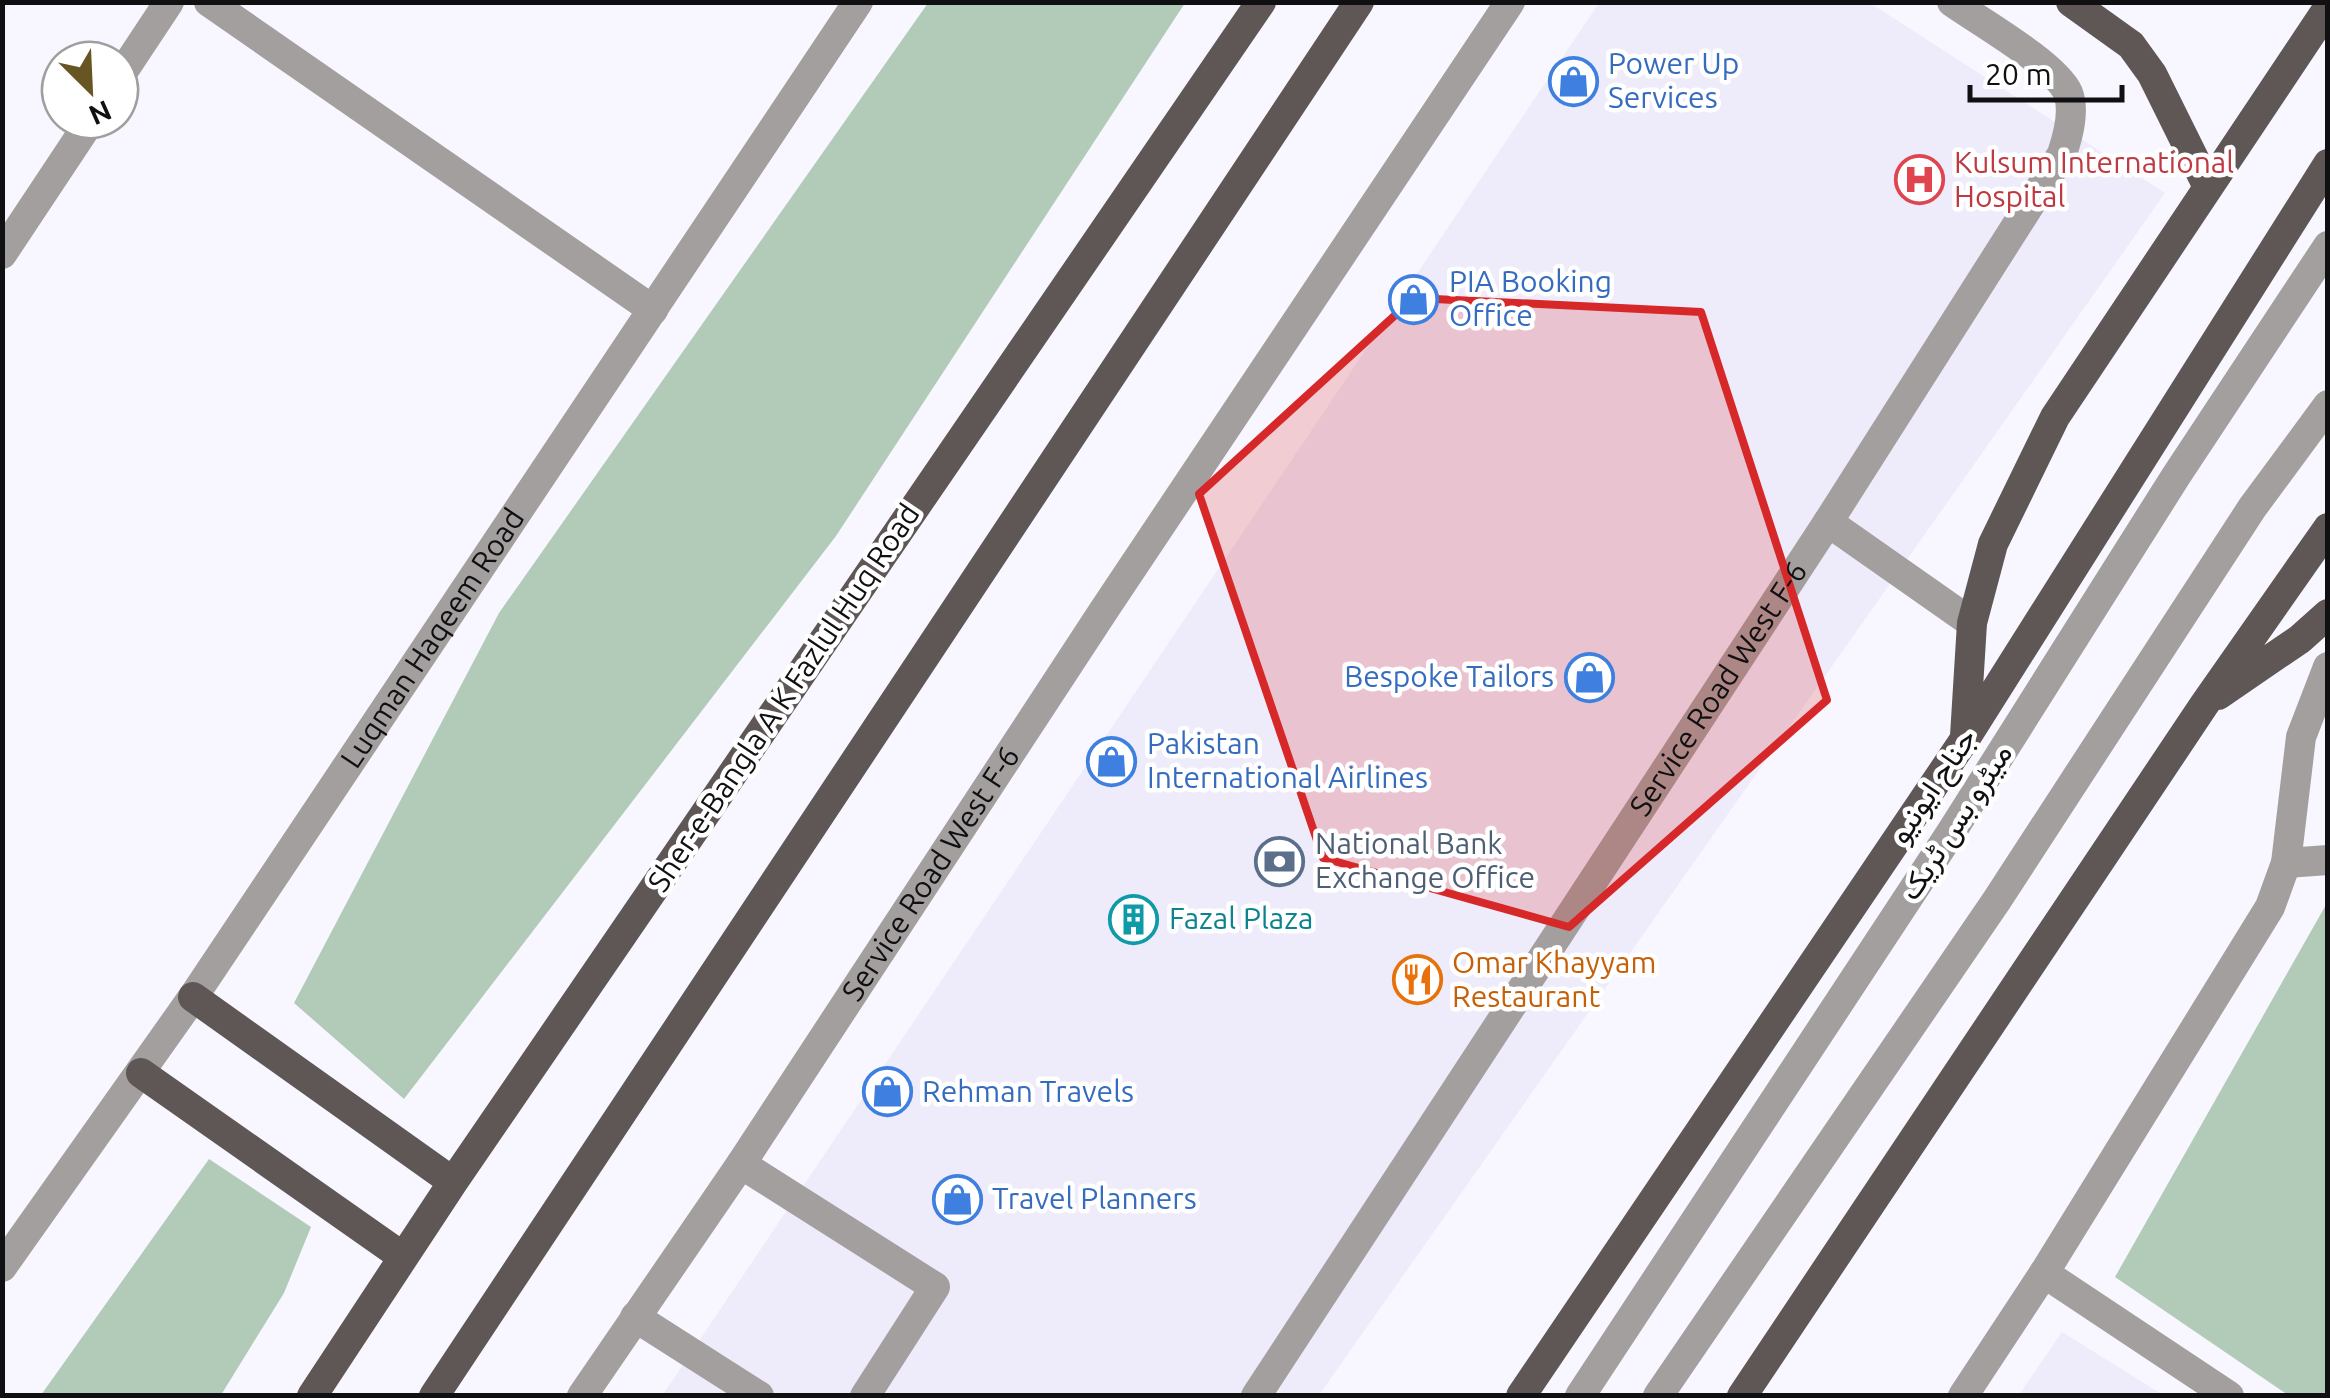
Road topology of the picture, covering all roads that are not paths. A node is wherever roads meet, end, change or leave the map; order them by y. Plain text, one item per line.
1 (169, 2) edge
2 (208, 2) edge
3 (858, 2) edge
4 (1260, 2) edge
5 (1360, 2) edge
6 (1510, 2) edge
7 (1952, 2) edge
8 (2071, 2) edge
9 (2328, 8) edge
10 (140, 46) edge
11 (78, 140) edge
12 (2328, 164) edge
13 (2208, 187) junction
14 (2328, 246) edge
15 (2, 254) edge
16 (652, 310) junction
17 (2328, 405) edge
18 (1828, 522) junction
19 (2328, 528) edge
20 (2328, 614) edge
21 (1972, 623) junction
22 (2328, 667) edge
23 (2204, 705) junction
24 (1965, 739) junction
25 (2328, 860) edge
26 (2286, 863) junction
27 (194, 996) junction
28 (140, 1073) junction
29 (741, 1164) junction
30 (453, 1182) junction
31 (403, 1258) junction
32 (2, 1267) edge
33 (2044, 1273) junction
34 (635, 1318) junction
35 (312, 1396) edge
36 (434, 1396) edge
37 (582, 1396) edge
38 (758, 1396) edge
39 (865, 1396) edge
40 (1256, 1396) edge
41 (1521, 1396) edge
42 (1580, 1396) edge
43 (1658, 1396) edge
44 (1742, 1396) edge
45 (1963, 1396) edge
46 (2229, 1396) edge

1 - 10 street
2 - 16 street
3 - 16 street, Luqman Haqeem Road
4 - 30 main road, Sher-e-Bangla A K Fazlul Huq Road
5 - 36 main road
6 - 29 street, Service Road West F-6
7 - 18 street, Service Road West F-6
8 - 13 main road
9 - 13 main road
11 - 15 street
12 - 24 main road, جناح ایونیو
13 - 21 main road
14 - 42 street, میٹرو بس ٹریک
16 - 27 street, Luqman Haqeem Road
17 - 43 street
18 - 21 street
18 - 40 street, Service Road West F-6
19 - 23 main road
20 - 23 main road
21 - 24 main road
22 - 26 street
23 - 44 main road
24 - 41 main road, جناح ایونیو
25 - 26 street
26 - 33 street
27 - 28 street, Luqman Haqeem Road
27 - 30 main road
28 - 31 main road
28 - 32 street, Luqman Haqeem Road
29 - 34 street, Service Road West F-6
29 - 39 street
30 - 31 main road, Sher-e-Bangla A K Fazlul Huq Road
31 - 35 main road, Sher-e-Bangla A K Fazlul Huq Road
33 - 45 street
33 - 46 street
34 - 37 street, Service Road West F-6
34 - 38 street

